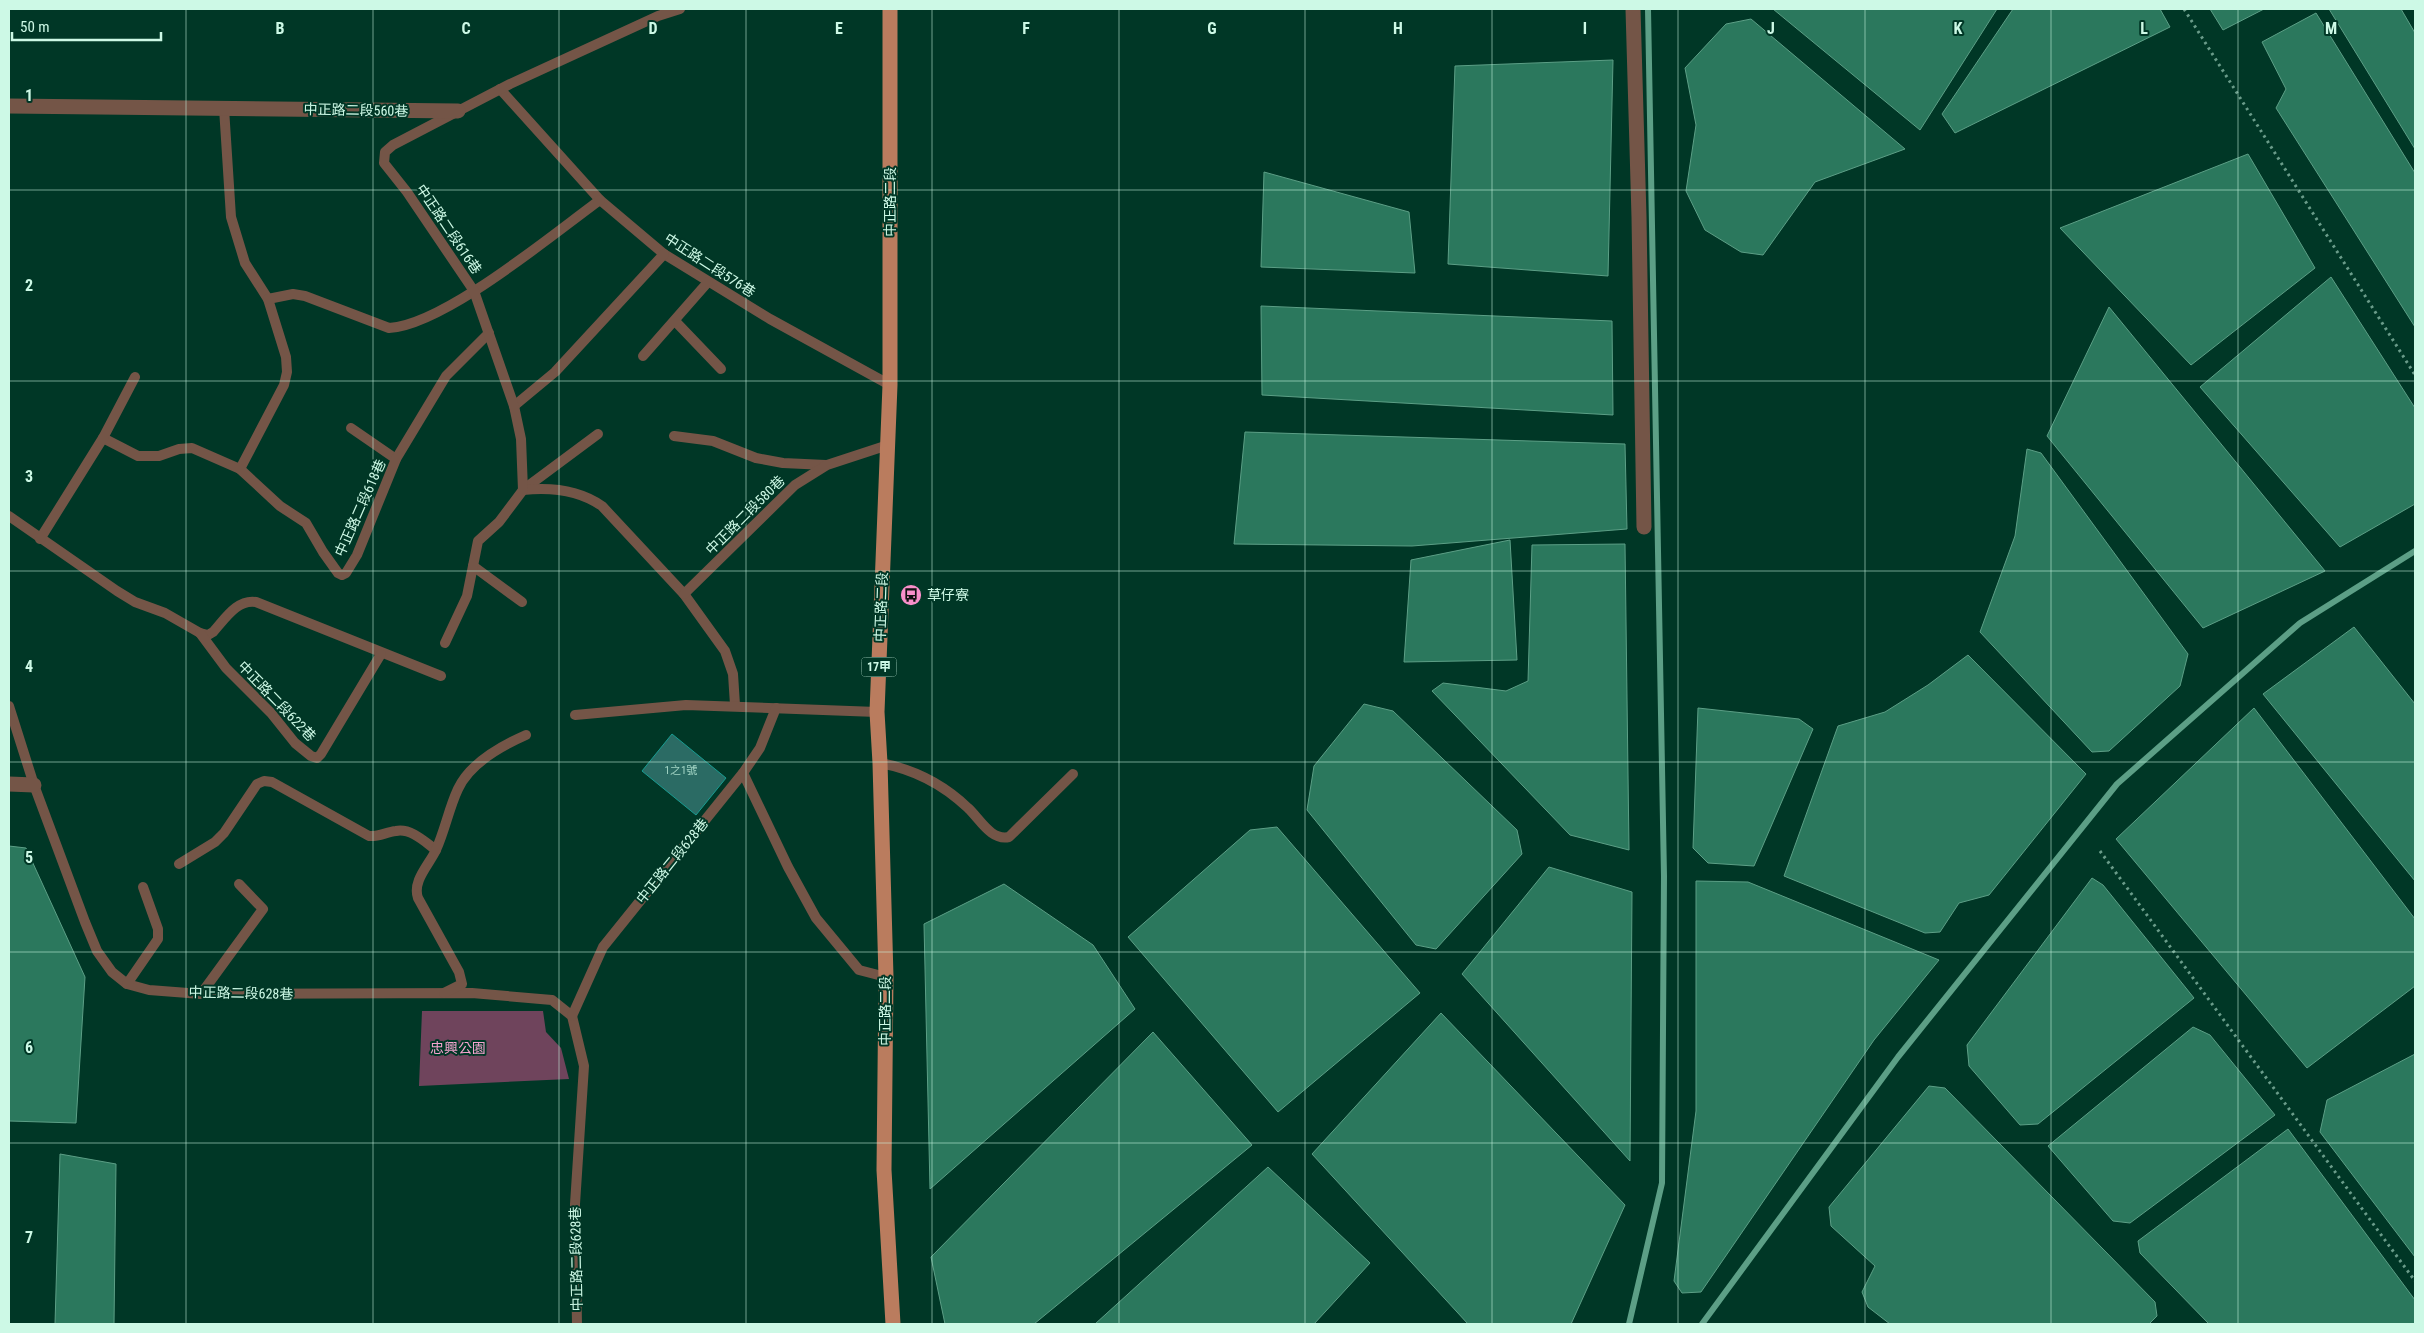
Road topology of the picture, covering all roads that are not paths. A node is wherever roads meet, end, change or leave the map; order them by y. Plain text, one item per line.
1 (680, 9) edge
2 (890, 9) edge
3 (1633, 9) edge
4 (500, 89) junction
5 (9, 106) edge
6 (224, 108) junction
7 (458, 111) junction
8 (600, 200) junction
9 (664, 254) junction
10 (708, 282) junction
11 (474, 291) junction
12 (268, 299) junction
13 (675, 321) junction
14 (489, 333) junction
15 (643, 356) dead end
16 (721, 369) dead end
17 (134, 377) dead end
18 (890, 385) junction
19 (514, 406) junction
20 (351, 428) dead end
21 (598, 434) dead end
22 (674, 436) dead end
23 (103, 438) junction
24 (888, 445) junction
25 (396, 459) junction
26 (827, 465) junction
27 (240, 469) junction
28 (523, 490) junction
29 (9, 516) edge
30 (1644, 527) dead end
31 (40, 540) junction
32 (473, 566) junction
33 (684, 594) junction
34 (522, 602) dead end
35 (200, 633) junction
36 (445, 643) dead end
37 (381, 654) junction
38 (441, 676) dead end
39 (9, 706) edge
40 (735, 706) junction
41 (776, 708) junction
42 (876, 712) junction
43 (575, 715) dead end
44 (526, 735) dead end
45 (880, 763) junction
46 (743, 773) junction
47 (1073, 774) dead end
48 (9, 784) edge
49 (34, 785) junction
50 (436, 850) junction
51 (179, 864) dead end
52 (239, 884) dead end
53 (143, 887) dead end
54 (886, 977) junction
55 (127, 984) junction
56 (201, 994) junction
57 (442, 994) junction
58 (572, 1016) junction
59 (577, 1324) edge
60 (893, 1324) edge

1 - 4 lane, 中正路二段560巷
2 - 18 main road, 中正路二段 / 17甲
3 - 30 street
4 - 7 lane, 中正路二段560巷
4 - 8 lane, 中正路二段576巷
5 - 6 street, 中正路二段560巷
6 - 7 street, 中正路二段560巷
6 - 12 lane
7 - 11 lane, 中正路二段616巷
8 - 9 lane, 中正路二段576巷
8 - 11 lane
9 - 10 lane, 中正路二段576巷
9 - 19 lane
10 - 13 lane
10 - 18 lane, 中正路二段576巷
11 - 12 lane
11 - 14 lane, 中正路二段616巷
12 - 27 lane
13 - 15 lane
13 - 16 lane
14 - 19 lane, 中正路二段616巷
14 - 25 lane, 中正路二段618巷
17 - 23 lane
18 - 24 main road, 中正路二段 / 17甲
19 - 28 lane, 中正路二段616巷
20 - 25 lane
21 - 28 lane
22 - 26 lane
23 - 27 lane, 中正路二段618巷
23 - 31 lane
24 - 26 lane, 中正路二段580巷
24 - 42 main road, 中正路二段 / 17甲
25 - 27 lane, 中正路二段618巷
26 - 33 lane, 中正路二段580巷
28 - 32 lane
28 - 33 lane
29 - 31 lane, 中正路二段622巷
31 - 35 lane, 中正路二段622巷
32 - 34 lane
32 - 36 lane
33 - 40 lane
35 - 37 lane
35 - 37 lane, 中正路二段622巷
37 - 38 lane
39 - 49 lane, 中正路二段628巷
40 - 41 lane
40 - 43 lane
41 - 42 lane
41 - 46 lane, 中正路二段628巷
42 - 45 main road, 中正路二段 / 17甲
44 - 50 lane
45 - 47 lane
45 - 54 main road, 中正路二段 / 17甲
46 - 54 lane
46 - 58 lane, 中正路二段628巷
48 - 49 street
49 - 55 lane, 中正路二段628巷
50 - 51 lane
50 - 57 lane
52 - 56 lane
53 - 55 lane
54 - 60 main road, 中正路二段 / 17甲
55 - 56 lane, 中正路二段628巷
56 - 57 lane, 中正路二段628巷
57 - 58 lane, 中正路二段628巷
58 - 59 lane, 中正路二段628巷

